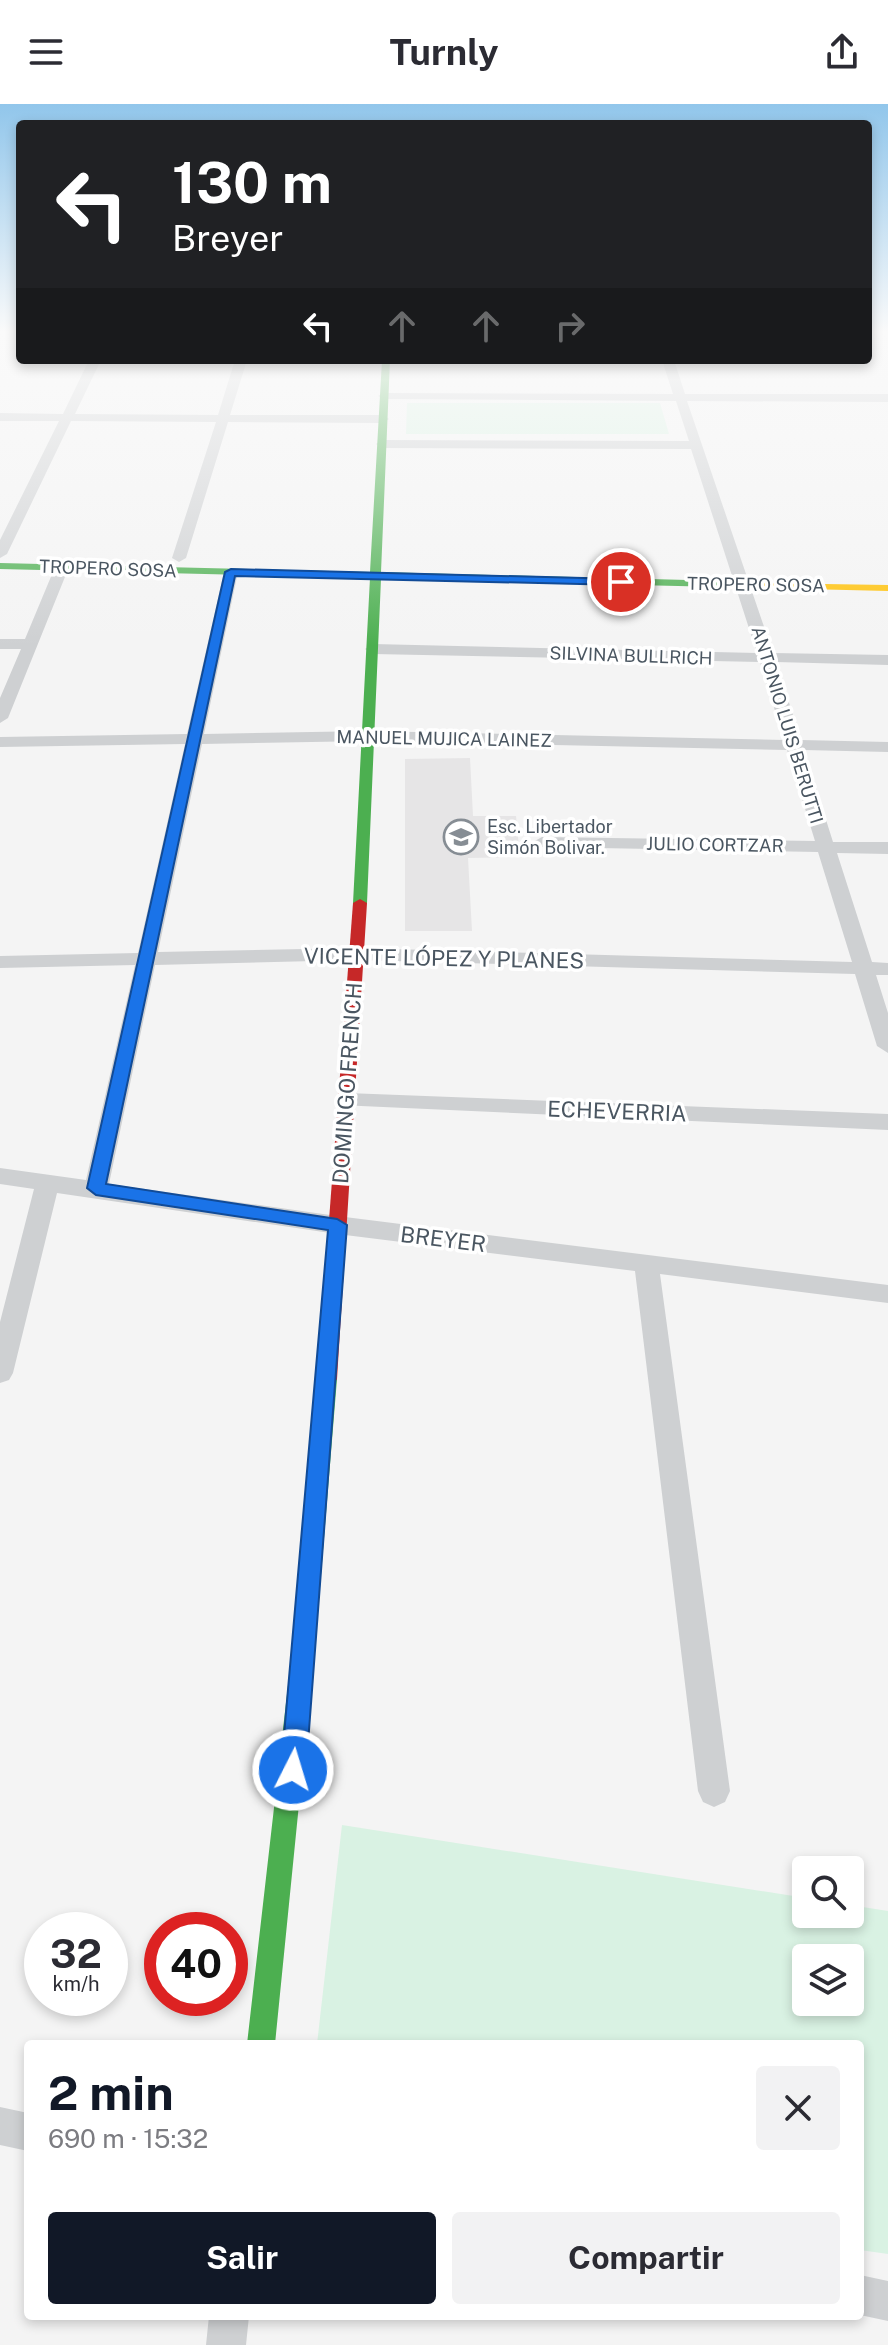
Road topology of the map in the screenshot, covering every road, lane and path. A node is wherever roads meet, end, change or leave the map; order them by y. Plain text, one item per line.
1 (58, 438) edge
2 (218, 438) edge
3 (382, 438) edge
4 (694, 438) edge
5 (382, 444) junction
6 (696, 445) junction
7 (0, 554) edge
8 (179, 558) junction
9 (0, 566) edge
10 (62, 567) junction
11 (377, 570) junction
12 (231, 572) junction
13 (888, 576) edge
14 (740, 578) junction
15 (888, 588) edge
16 (0, 644) edge
17 (29, 644) junction
18 (373, 649) junction
19 (767, 659) junction
20 (888, 660) edge
21 (0, 718) edge
22 (369, 736) junction
23 (193, 739) junction
24 (0, 742) edge
25 (794, 746) junction
26 (888, 747) edge
27 (542, 842) dead end
28 (825, 847) junction
29 (888, 848) edge
30 (356, 954) junction
31 (146, 957) junction
32 (0, 962) edge
33 (863, 969) junction
34 (888, 969) edge
35 (888, 1046) edge
36 (347, 1100) junction
37 (888, 1122) edge
38 (0, 1176) edge
39 (48, 1182) junction
40 (96, 1188) junction
41 (337, 1225) junction
42 (646, 1264) junction
43 (888, 1294) edge
44 (0, 1373) edge
45 (714, 1791) dead end
46 (261, 2040) edge
47 (0, 2126) edge
48 (24, 2131) edge
49 (864, 2296) edge
50 (888, 2301) edge
51 (229, 2320) edge
52 (226, 2345) edge

1 - 7 street
2 - 8 street
3 - 5 street, DOMINGO FRENCH
4 - 6 street, ANTONIO LUIS BERUTTI
5 - 6 street
5 - 11 street, DOMINGO FRENCH
6 - 14 street, ANTONIO LUIS BERUTTI
7 - 8 street, TROPERO SOSA
8 - 11 street, TROPERO SOSA
9 - 10 street, TROPERO SOSA
10 - 12 street, TROPERO SOSA
10 - 17 street
11 - 12 street, TROPERO SOSA
11 - 14 street, TROPERO SOSA
11 - 18 street, DOMINGO FRENCH
12 - 23 street
13 - 14 street, TROPERO SOSA
14 - 15 street, TROPERO SOSA
14 - 19 street, ANTONIO LUIS BERUTTI
16 - 17 street
17 - 21 street
18 - 19 street, SILVINA BULLRICH
18 - 22 street, DOMINGO FRENCH
19 - 20 street, SILVINA BULLRICH
19 - 25 street, ANTONIO LUIS BERUTTI
22 - 23 street, MANUEL MUJICA LAINEZ
22 - 25 street, MANUEL MUJICA LAINEZ
22 - 30 street, DOMINGO FRENCH
23 - 24 street, MANUEL MUJICA LAINEZ
23 - 31 street
25 - 26 street, MANUEL MUJICA LAINEZ
25 - 28 street, ANTONIO LUIS BERUTTI
27 - 28 street, JULIO CORTZAR
28 - 29 street, JULIO CORTZAR
28 - 33 street, ANTONIO LUIS BERUTTI
30 - 31 street, VICENTE LÓPEZ Y PLANES
30 - 33 street, VICENTE LÓPEZ Y PLANES
30 - 36 street, DOMINGO FRENCH
31 - 32 street, VICENTE LÓPEZ Y PLANES
31 - 40 street
33 - 34 street, VICENTE LÓPEZ Y PLANES
33 - 35 street, ANTONIO LUIS BERUTTI
36 - 37 street, ECHEVERRIA
36 - 41 street, DOMINGO FRENCH
38 - 39 street, BREYER
39 - 40 street, BREYER
39 - 44 street
40 - 41 street, BREYER
41 - 42 street, BREYER
41 - 46 street, DOMINGO FRENCH
42 - 43 street, BREYER
42 - 45 street
47 - 48 street
49 - 50 street
51 - 52 street

